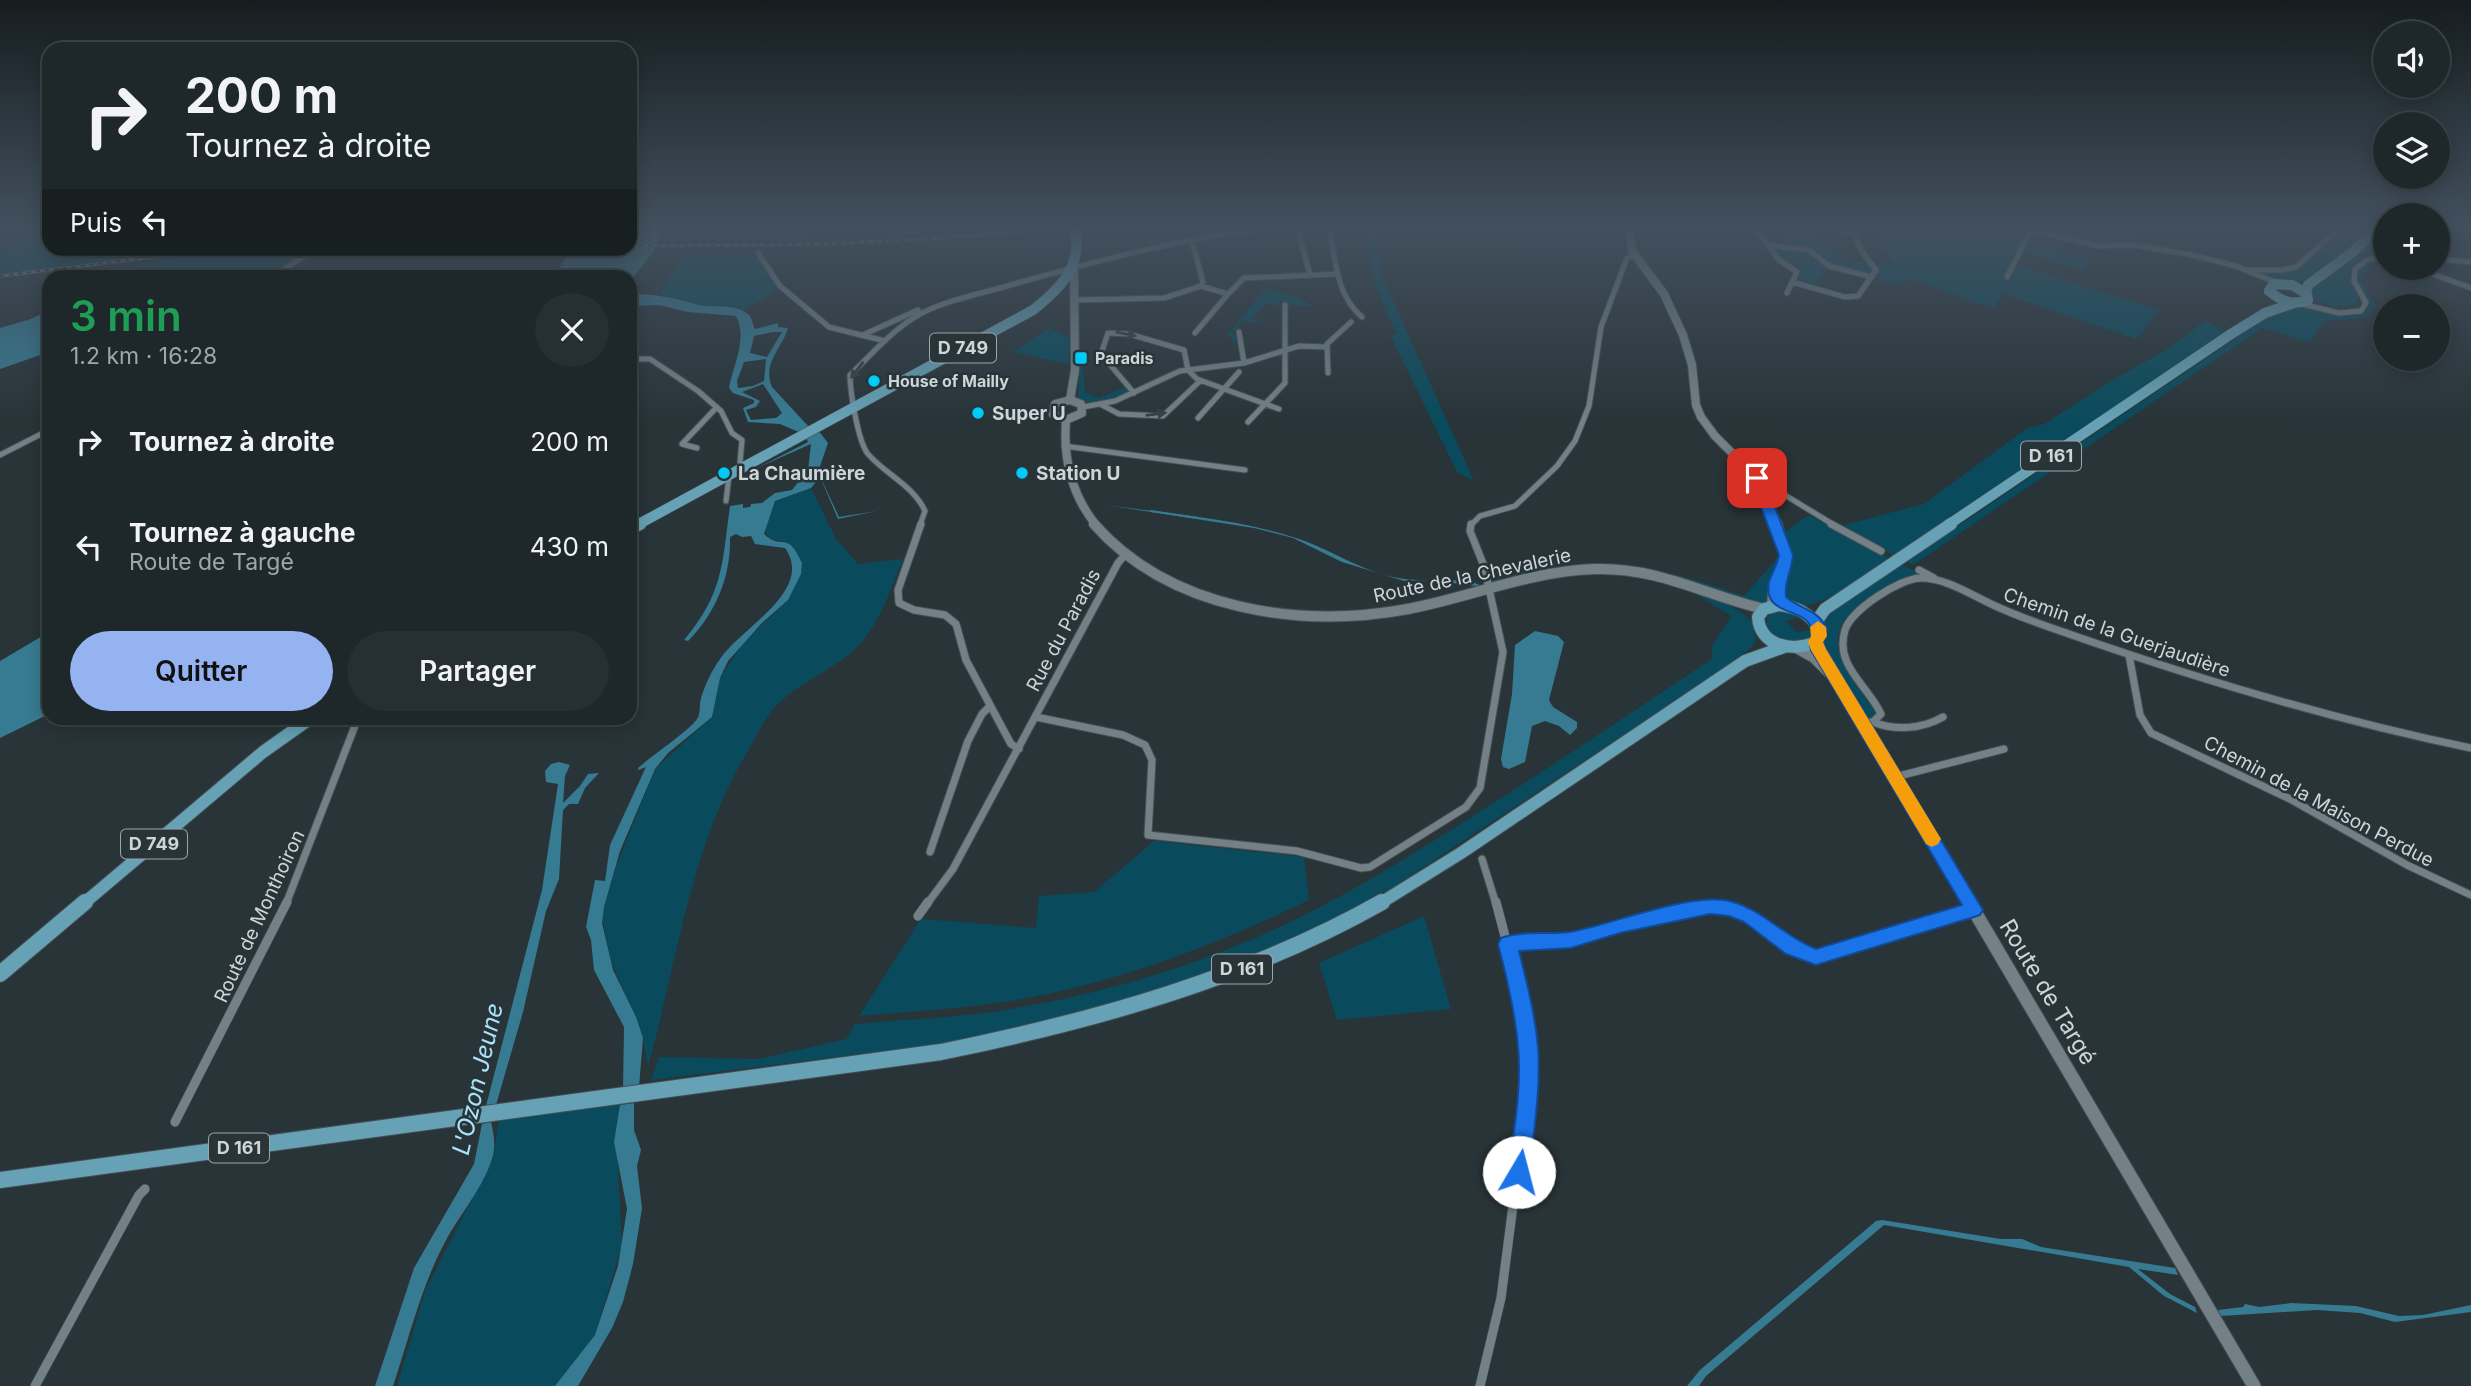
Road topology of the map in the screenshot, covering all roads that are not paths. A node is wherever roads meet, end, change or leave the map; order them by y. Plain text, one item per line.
1 (787, 292) edge
2 (989, 292) edge
3 (1075, 292) edge
4 (1181, 292) edge
5 (1220, 292) edge
6 (1230, 292) edge
7 (1345, 292) edge
8 (1614, 292) edge
9 (1662, 292) edge
10 (1829, 292) edge
11 (1861, 292) edge
12 (2270, 292) joint
13 (2300, 292) edge
14 (2307, 292) edge
15 (2360, 292) edge
16 (1053, 294) joint
17 (1228, 294) junction
18 (2307, 295) junction
19 (2363, 298) junction
20 (1075, 299) junction
21 (2296, 303) junction
22 (1285, 305) dead end
23 (939, 306) junction
24 (1362, 317) dead end
25 (2258, 318) junction
26 (1352, 322) dead end
27 (1195, 332) dead end
28 (1239, 332) dead end
29 (865, 334) junction
30 (885, 341) junction
31 (1327, 346) junction
32 (1285, 349) junction
33 (637, 359) edge
34 (1244, 363) junction
35 (1188, 370) junction
36 (1239, 372) dead end
37 (1328, 373) dead end
38 (1200, 381) junction
39 (1223, 389) junction
40 (1134, 393) junction
41 (1070, 400) junction
42 (1266, 404) junction
43 (1102, 405) junction
44 (717, 407) junction
45 (1083, 407) junction
46 (853, 408) junction
47 (1279, 409) dead end
48 (1198, 418) dead end
49 (1066, 420) junction
50 (1248, 422) dead end
51 (42, 434) edge
52 (1064, 446) junction
53 (697, 448) dead end
54 (0, 455) edge
55 (745, 467) junction
56 (1245, 470) dead end
57 (729, 476) junction
58 (1757, 478) junction
59 (726, 501) dead end
60 (637, 525) edge
61 (1881, 551) dead end
62 (1126, 554) junction
63 (1919, 570) dead end
64 (1940, 581) junction
65 (1777, 582) junction
66 (1490, 589) junction
67 (1709, 591) junction
68 (1844, 596) junction
69 (1768, 607) junction
70 (1792, 607) junction
71 (1757, 621) junction
72 (1816, 622) junction
73 (1763, 635) junction
74 (1816, 642) junction
75 (1784, 647) junction
76 (1798, 649) junction
77 (2129, 655) junction
78 (1745, 661) junction
79 (1841, 685) junction
80 (990, 706) junction
81 (1036, 717) junction
82 (1943, 718) dead end
83 (1868, 722) junction
84 (302, 725) edge
85 (355, 725) edge
86 (2468, 747) edge
87 (1019, 749) junction
88 (2004, 750) dead end
89 (1895, 777) junction
90 (930, 852) dead end
91 (1482, 859) dead end
92 (2471, 895) edge
93 (1974, 910) junction
94 (918, 916) dead end
95 (1508, 944) junction
96 (0, 974) edge
97 (499, 1112) joint
98 (478, 1115) joint
99 (175, 1122) dead end
100 (0, 1180) edge
101 (145, 1189) dead end
102 (35, 1386) edge
103 (1480, 1386) edge
104 (2254, 1386) edge

1 - 29 street
2 - 23 street
3 - 20 street
4 - 20 street
5 - 17 street
6 - 17 street
7 - 24 street
8 - 66 street
9 - 58 street
10 - 11 street
12 - 21 main road
12 - 25 main road, D 161
13 - 18 main road
14 - 18 main road
15 - 19 street
16 - 20 street
16 - 46 main road, D 749
17 - 27 street
18 - 19 street
18 - 21 main road
19 - 21 street
20 - 41 street
21 - 25 main road, D 161
22 - 32 street
23 - 29 street
23 - 30 street
25 - 68 main road, D 161
26 - 31 street
28 - 34 street
29 - 30 street
30 -> 46 street
31 - 32 street
31 - 37 street
32 - 34 street
32 - 42 street
33 - 44 street
34 - 35 street
35 - 38 street
35 - 40 street
40 -> 35 street
36 - 39 street
38 - 39 street
43 -> 38 street
39 - 42 street
39 - 48 street
40 - 43 street
41 - 45 street
41 - 49 street
42 - 47 street
42 - 50 street
43 - 45 street
44 - 53 street
44 - 55 street
45 - 49 street
46 - 55 main road, D 749
46 - 80 street
49 - 52 street
51 - 54 street
52 - 56 street
52 - 62 street
55 - 57 main road, D 749
57 - 59 street
57 - 60 main road, D 749
58 - 61 street
58 - 65 street
62 - 66 street, Route de la Chevalerie
62 - 81 street, Rue du Paradis
63 - 64 street
64 - 77 street, Chemin de la Guerjaudière
64 - 83 street, Chemin de la Guerjaudière
65 - 69 street
65 - 70 street
66 - 67 street, Route de la Chevalerie
66 - 81 street, Rue du Paradis
67 - 69 street, Route de la Chevalerie
67 - 71 street, Route de la Chevalerie
68 - 70 main road, D 161
68 - 72 main road, D 161
69 - 70 main road
69 - 71 main road
70 - 72 main road
71 - 73 main road
72 - 74 main road
73 - 75 main road
73 - 78 main road, D 161
74 - 76 main road
74 - 79 street, Route de Targé
75 - 76 main road
75 - 78 main road, D 161
76 - 79 street, Route de Targé
77 - 86 street, Chemin de la Guerjaudière
77 - 92 street, Chemin de la Maison Perdue
78 - 97 main road, D 161
79 - 83 street, Route de Targé
80 - 87 street
80 - 90 street
81 - 87 street
82 - 83 street
83 - 89 street, Route de Targé
84 - 96 main road, D 749
85 - 99 street, Route de Monthoiron
87 - 94 street
88 - 89 street
89 - 93 street, Route de Targé
91 - 95 street
93 - 95 street
93 - 104 street, Route de Targé
95 - 103 street
97 - 98 main road, D 161
98 - 100 main road, D 161
101 - 102 street

